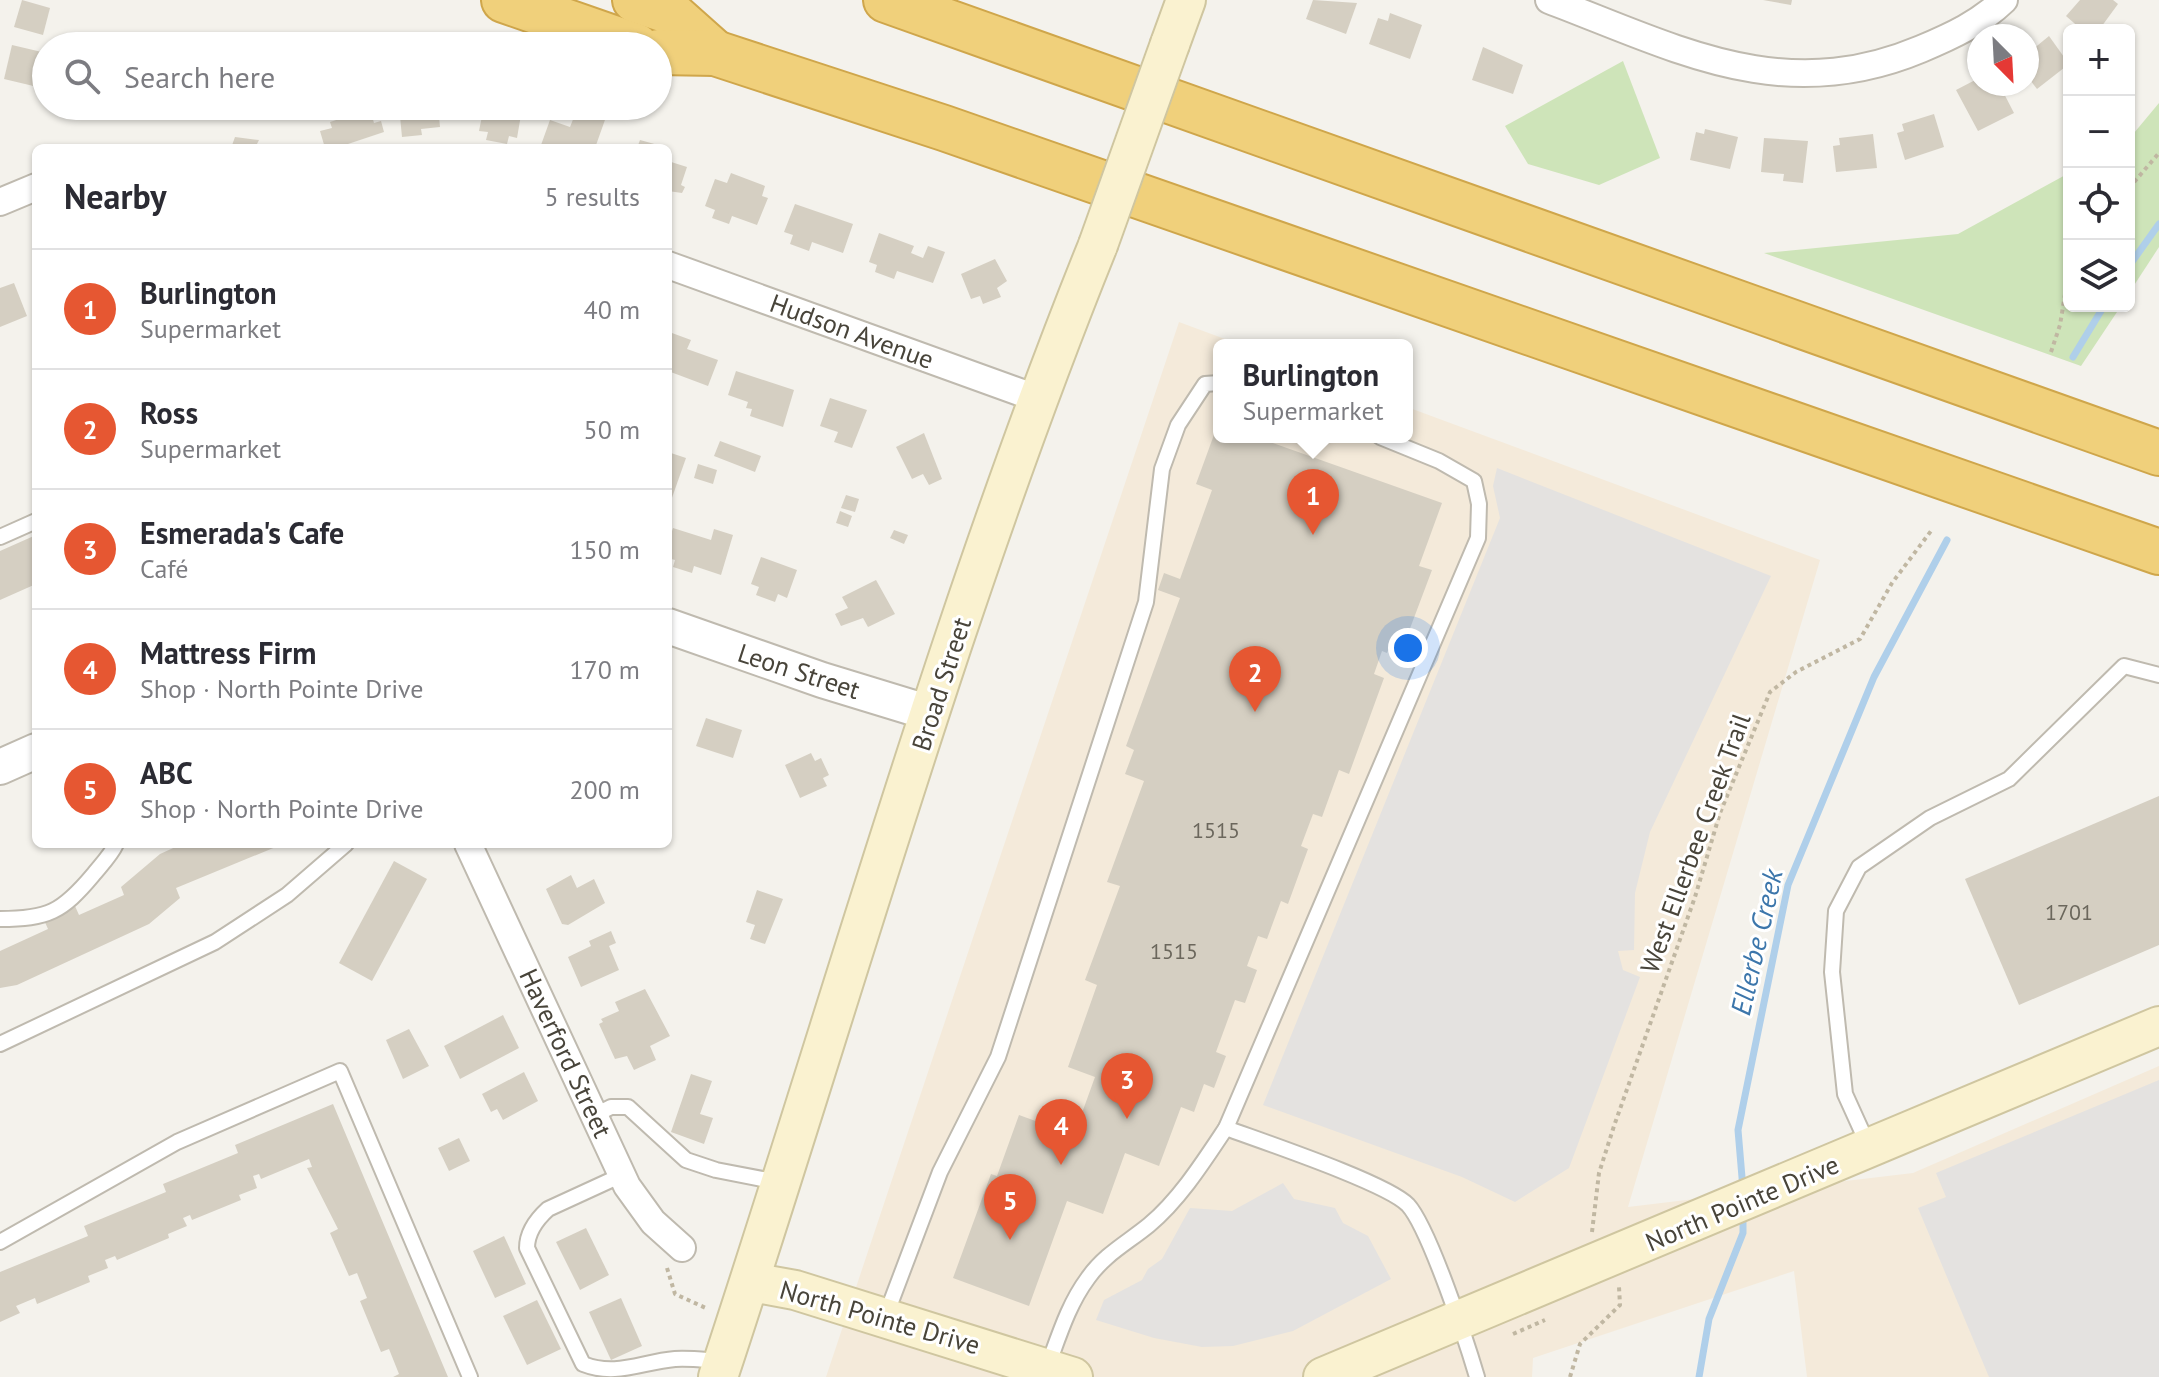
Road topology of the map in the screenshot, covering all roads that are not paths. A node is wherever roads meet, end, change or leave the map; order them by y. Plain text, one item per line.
1 (504, 0) edge
2 (635, 0) edge
3 (886, 0) edge
4 (1186, 0) edge
5 (1549, 0) edge
6 (2004, 0) edge
7 (596, 32) edge
8 (672, 52) edge
9 (715, 53) junction
10 (32, 189) edge
11 (0, 202) edge
12 (672, 266) edge
13 (1213, 383) edge
14 (1036, 398) junction
15 (1395, 443) edge
16 (2159, 453) edge
17 (32, 523) edge
18 (0, 537) edge
19 (2159, 552) edge
20 (672, 627) edge
21 (2159, 675) edge
22 (930, 713) junction
23 (32, 753) edge
24 (0, 767) edge
25 (113, 848) edge
26 (341, 848) edge
27 (470, 848) edge
28 (0, 919) edge
29 (2159, 1026) edge
30 (0, 1044) edge
31 (595, 1115) junction
32 (1226, 1128) junction
33 (1869, 1149) junction
34 (622, 1175) junction
35 (782, 1182) junction
36 (0, 1242) edge
37 (677, 1244) road end
38 (751, 1282) junction
39 (885, 1319) junction
40 (1458, 1323) junction
41 (721, 1369) edge
42 (1060, 1373) edge
43 (470, 1377) edge
44 (990, 1377) edge
45 (1323, 1377) edge
46 (1477, 1377) edge

1 - 7 highway
2 - 9 highway
3 - 16 highway
4 - 14 main road, Broad Street, bridge
5 - 6 street
8 - 9 highway
9 - 19 highway
10 - 11 street
12 - 14 street, Hudson Avenue
13 - 39 lane
14 - 22 main road, Broad Street
15 - 32 lane
17 - 18 lane
20 - 22 street, Leon Street
21 - 33 lane
22 - 35 main road, Broad Street
23 - 24 street
25 - 28 lane
26 - 30 lane
27 - 31 street, Haverford Street
29 - 33 main road, North Pointe Drive
31 - 34 street, Haverford Street
31 - 35 lane
32 - 40 lane
32 - 42 lane
33 - 40 main road, North Pointe Drive
34 - 37 street, Haverford Street
34 - 41 lane
35 - 38 main road, Broad Street
36 - 43 lane
38 - 39 main road, North Pointe Drive
38 - 41 main road, Broad Street
38 - 44 main road, North Pointe Drive
39 - 42 main road, North Pointe Drive
40 - 45 main road, North Pointe Drive
40 - 46 lane

